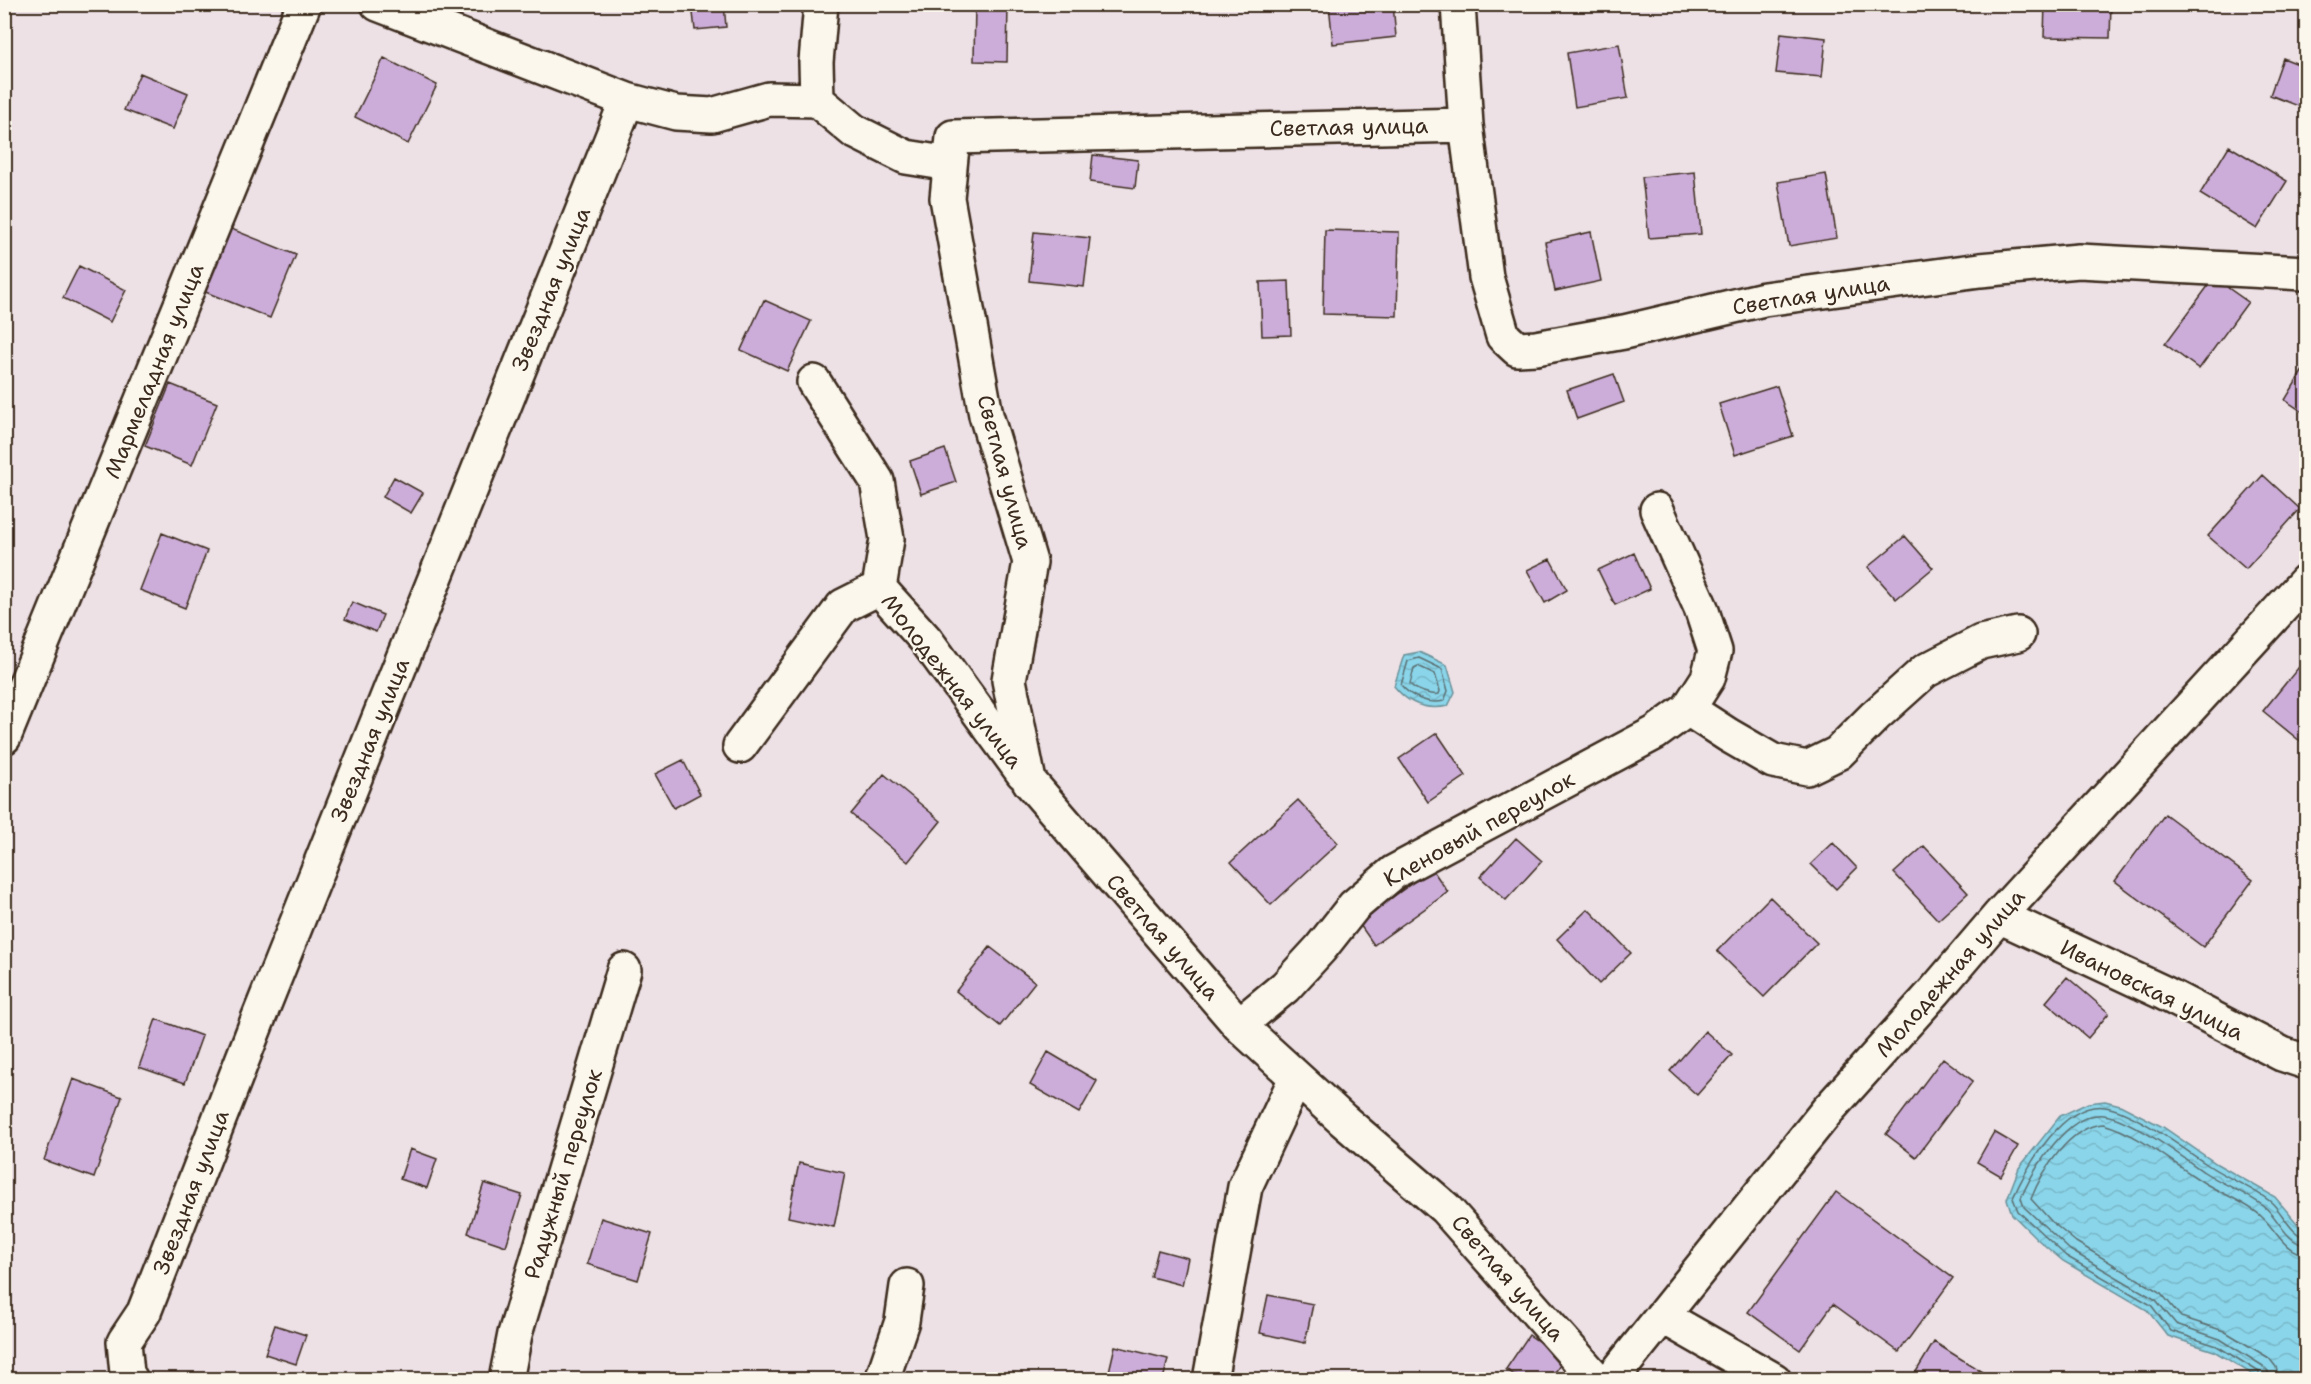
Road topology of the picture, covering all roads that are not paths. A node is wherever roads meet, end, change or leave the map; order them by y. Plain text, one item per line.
1 (304, 4) edge
2 (378, 4) edge
3 (822, 4) edge
4 (1458, 4) edge
5 (627, 100) junction
6 (817, 100) junction
7 (1466, 125) junction
8 (950, 164) junction
9 (2306, 272) edge
10 (814, 382) dead end
11 (1657, 510) dead end
12 (2307, 581) edge
13 (879, 588) junction
14 (2018, 634) dead end
15 (1688, 709) junction
16 (4, 736) edge
17 (740, 746) dead end
18 (1029, 781) junction
19 (1999, 916) junction
20 (624, 970) dead end
21 (1239, 1025) junction
22 (2307, 1062) edge
23 (1296, 1078) junction
24 (907, 1286) dead end
25 (1662, 1316) junction
26 (131, 1380) edge
27 (506, 1380) edge
28 (882, 1380) edge
29 (1210, 1380) edge
30 (1597, 1380) edge
31 (1611, 1380) edge
32 (1774, 1380) edge

1 - 16 street, Мармеладная улица
2 - 5 street
3 - 6 street
4 - 7 street, Светлая улица
5 - 6 street
5 - 26 street, Звездная улица
6 - 8 street
7 - 8 street, Светлая улица
7 - 9 street, Светлая улица
8 - 18 street, Светлая улица
10 - 13 street, Молодежная улица
11 - 15 street
12 - 19 street, Молодежная улица
13 - 17 street
13 - 18 street, Молодежная улица
14 - 15 street
15 - 21 street, Кленовый переулок
18 - 21 street, Светлая улица
19 - 22 street, Ивановская улица
19 - 25 street, Молодежная улица
20 - 27 street, Радужный переулок
21 - 23 street, Светлая улица
23 - 29 street
23 - 30 street, Светлая улица
24 - 28 street
25 - 31 street, Молодежная улица
25 - 32 street

